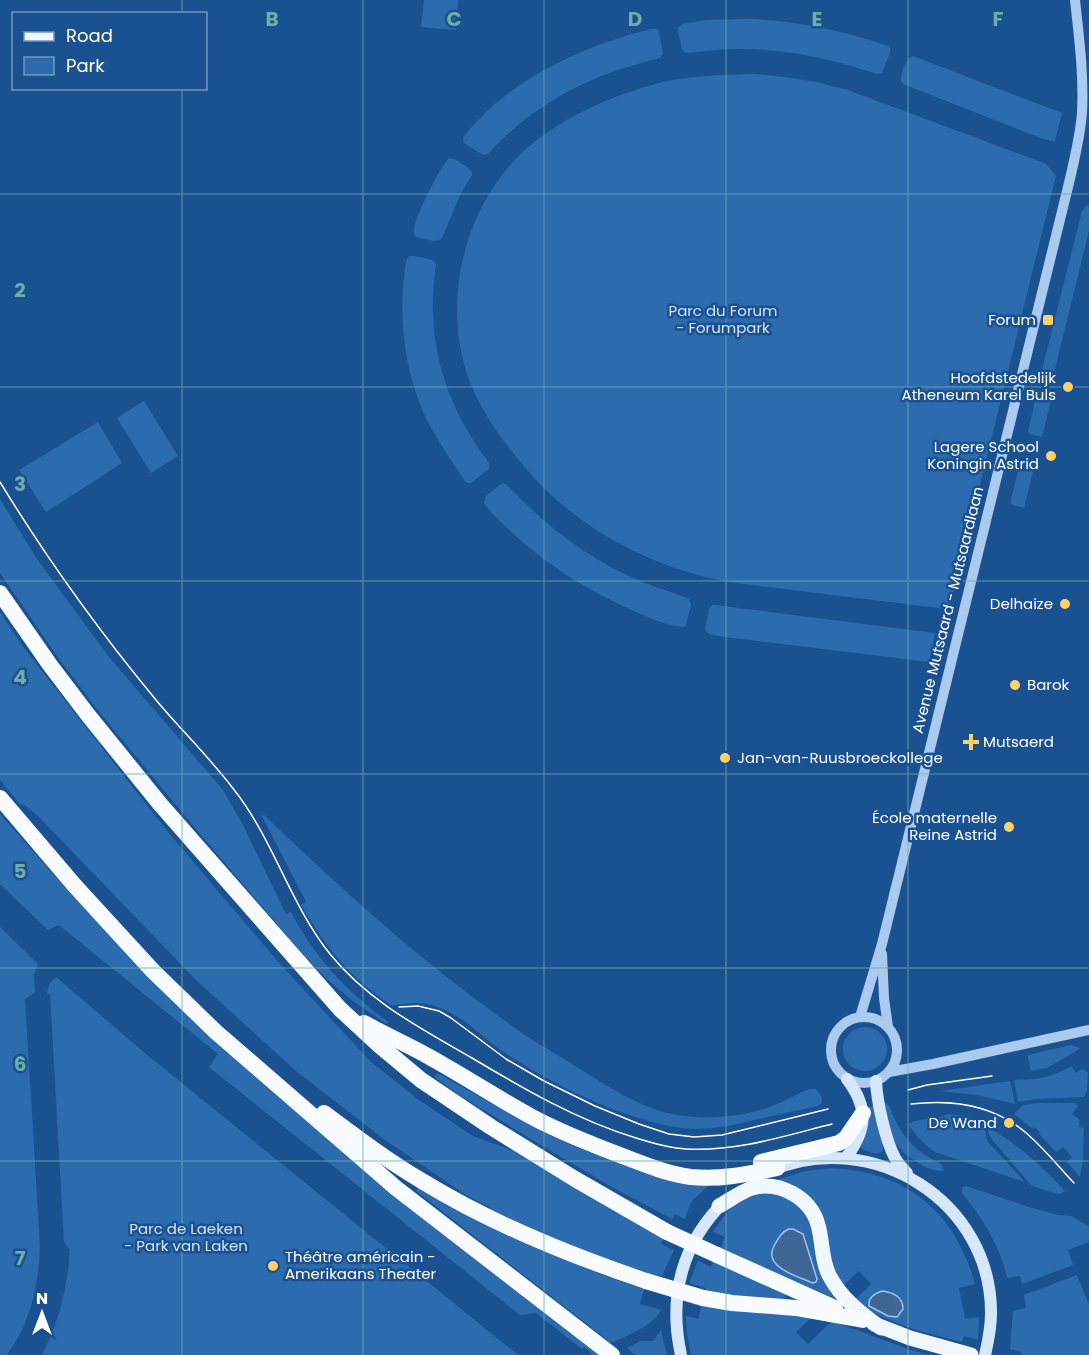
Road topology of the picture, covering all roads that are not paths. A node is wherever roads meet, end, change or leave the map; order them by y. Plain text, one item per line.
1 (1075, 0) edge
2 (0, 593) edge
3 (0, 798) edge
4 (125, 939) junction
5 (882, 944) junction
6 (340, 1009) junction
7 (860, 1017) junction
8 (888, 1027) junction
9 (1089, 1030) edge
10 (889, 1072) junction
11 (847, 1079) junction
12 (876, 1081) junction
13 (863, 1113) junction
14 (623, 1156) junction
15 (846, 1158) junction
16 (777, 1168) junction
17 (912, 1178) junction
18 (719, 1206) junction
19 (863, 1320) junction
20 (881, 1328) junction
21 (965, 1354) edge
22 (612, 1355) edge
23 (681, 1355) edge
24 (985, 1355) edge

1 - 5 street, Avenue Mutsaard - Mutsaardlaan
2 - 6 highway
3 - 4 highway
4 - 19 highway, bridge
4 - 22 highway
5 - 7 street, Avenue Mutsaard - Mutsaardlaan
5 - 8 street, Avenue Mutsaard - Mutsaardlaan
6 - 14 highway
6 - 19 highway, bridge
7 - 8 street
7 - 11 street
8 - 10 street
9 - 10 street
10 - 12 street
11 - 12 street
11 - 13 main road
12 - 17 main road
13 - 14 highway
13 - 15 main road
14 - 16 highway
15 - 16 main road
15 - 17 main road
16 - 18 main road
17 - 24 main road
18 - 20 main road
18 - 23 main road
19 - 20 main road
20 - 21 main road

